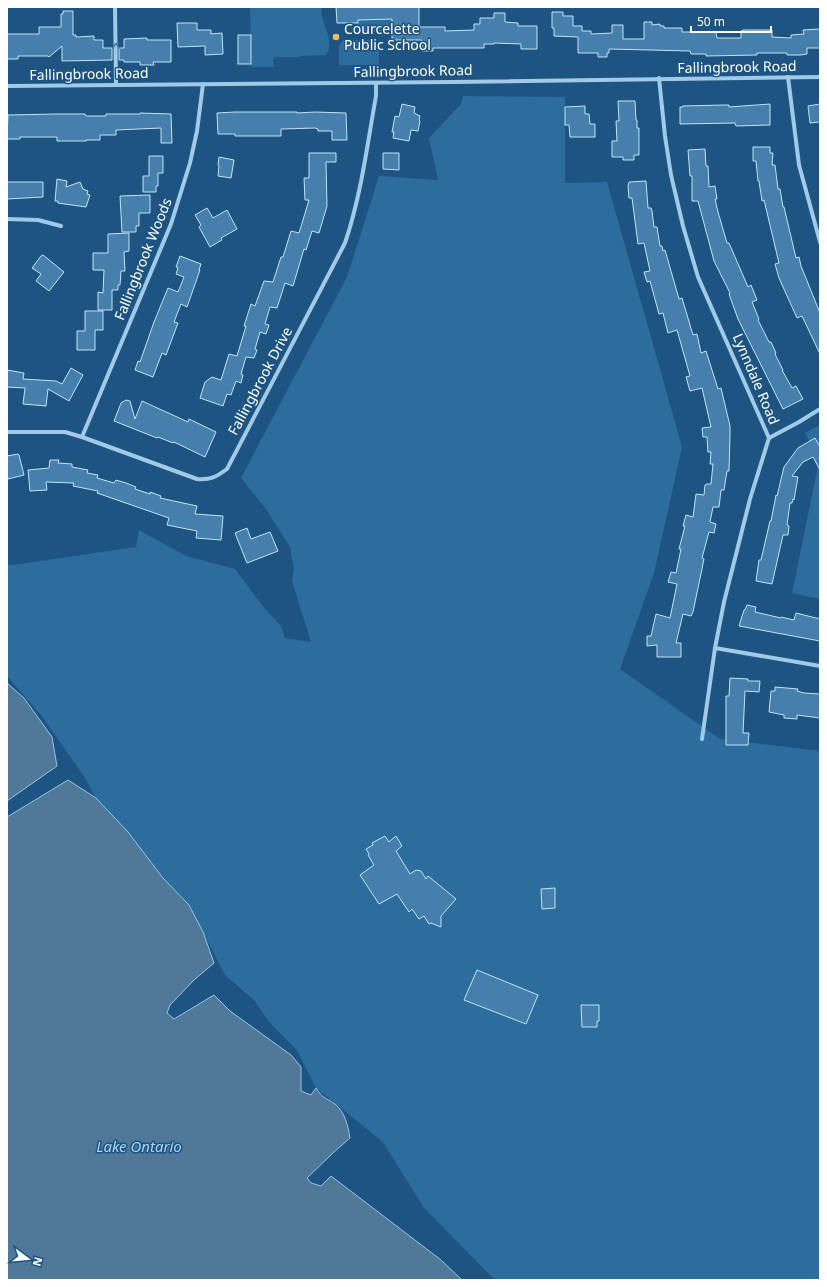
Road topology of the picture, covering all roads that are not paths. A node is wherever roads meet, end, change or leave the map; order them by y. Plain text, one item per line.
1 (115, 7) edge
2 (788, 77) junction
3 (820, 77) edge
4 (659, 78) junction
5 (376, 83) junction
6 (116, 84) junction
7 (203, 84) junction
8 (7, 86) edge
9 (7, 219) edge
10 (61, 226) dead end
11 (820, 242) edge
12 (820, 409) edge
13 (7, 432) edge
14 (82, 437) junction
15 (769, 438) junction
16 (715, 648) junction
17 (820, 666) edge
18 (702, 739) dead end

6 -> 1 street
2 - 3 street, Fallingbrook Road
2 - 4 street, Fallingbrook Road
2 - 11 street
4 - 5 street, Fallingbrook Road
4 - 15 street, Lynndale Road
5 - 7 street, Fallingbrook Road
5 - 14 street, Fallingbrook Drive
6 - 7 street, Fallingbrook Road
6 - 8 street, Fallingbrook Road
7 - 14 street, Fallingbrook Woods
9 - 10 street
12 - 15 street
13 - 14 street, Fallingbrook Drive
15 - 16 street, Lynndale Road
16 - 17 street
16 - 18 street, Lynndale Road

